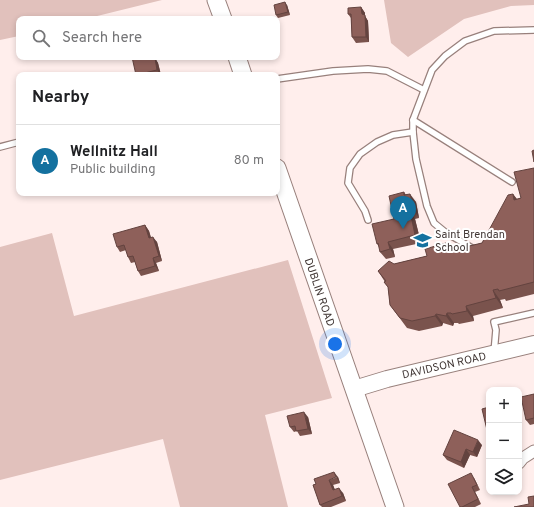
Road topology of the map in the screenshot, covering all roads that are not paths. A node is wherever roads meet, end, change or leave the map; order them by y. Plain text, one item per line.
1 (216, 0) edge
2 (222, 16) edge
3 (534, 30) edge
4 (237, 60) edge
5 (242, 72) edge
6 (280, 79) edge
7 (424, 90) junction
8 (413, 120) junction
9 (413, 132) junction
10 (16, 143) edge
11 (0, 147) edge
12 (280, 177) edge
13 (512, 182) dead end
14 (368, 220) dead end
15 (472, 248) edge
16 (534, 313) edge
17 (534, 344) edge
18 (494, 353) junction
19 (354, 389) junction
20 (534, 451) edge
21 (522, 459) edge
22 (395, 507) edge

1 - 2 main road
3 - 7 lane
4 - 5 main road
6 - 7 lane
7 - 8 lane
8 - 9 lane
8 - 13 lane
9 - 14 lane
9 - 15 lane
10 - 11 lane
12 - 19 main road, DUBLIN ROAD
16 - 18 lane
17 - 18 main road, DAVIDSON ROAD
18 - 19 main road, DAVIDSON ROAD
19 - 22 main road, DUBLIN ROAD
20 - 21 street

